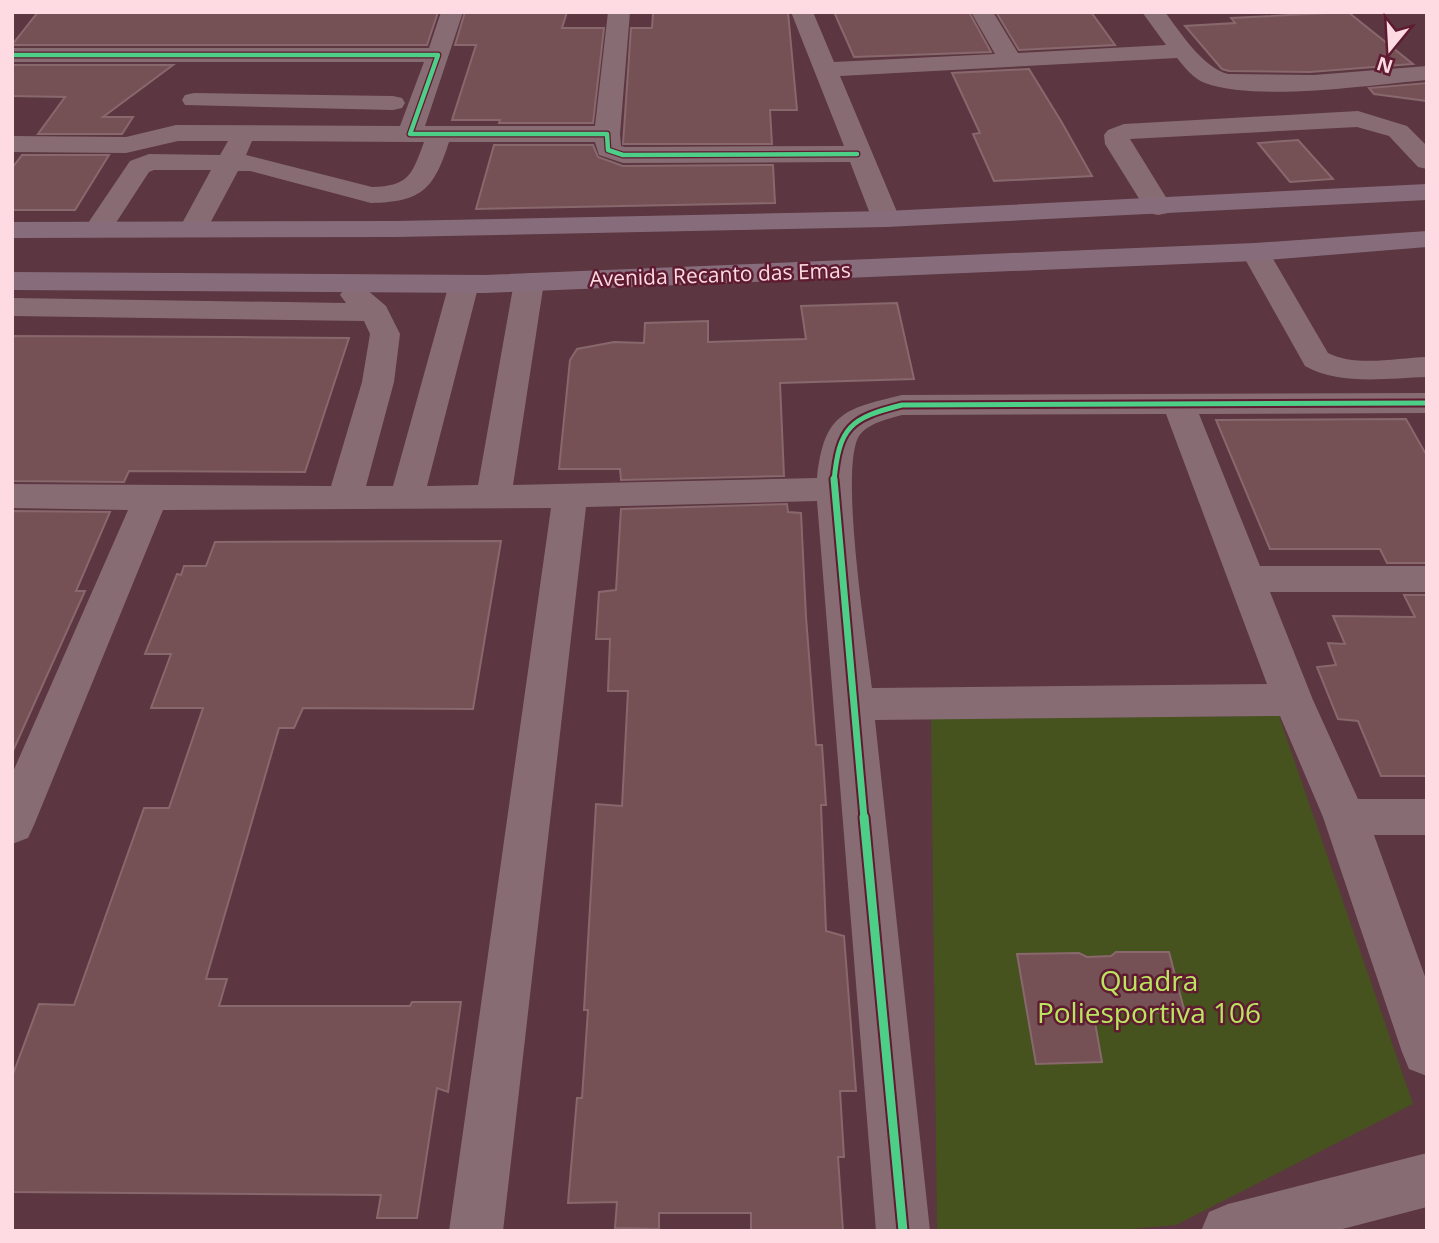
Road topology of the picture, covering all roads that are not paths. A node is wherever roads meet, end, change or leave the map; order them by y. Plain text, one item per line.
1 (452, 12) edge
2 (619, 12) edge
3 (802, 12) edge
4 (982, 12) edge
5 (1153, 12) edge
6 (1185, 51) junction
7 (12, 55) edge
8 (438, 55) junction
9 (1011, 61) junction
10 (214, 64) junction
11 (824, 70) junction
12 (1427, 74) edge
13 (1278, 82) junction
14 (398, 88) junction
15 (194, 100) junction
16 (1313, 121) junction
17 (176, 133) junction
18 (245, 134) junction
19 (382, 134) junction
20 (410, 134) junction
21 (439, 134) junction
22 (607, 134) junction
23 (12, 144) edge
24 (857, 154) junction
25 (230, 161) junction
26 (1427, 161) edge
27 (1427, 192) edge
28 (1158, 207) junction
29 (886, 219) junction
30 (98, 229) junction
31 (193, 229) junction
32 (225, 229) junction
33 (12, 230) edge
34 (371, 230) junction
35 (1427, 239) edge
36 (1255, 252) junction
37 (12, 281) edge
38 (205, 281) junction
39 (529, 282) junction
40 (335, 284) junction
41 (464, 284) junction
42 (12, 307) edge
43 (375, 312) junction
44 (1427, 367) edge
45 (1427, 403) edge
46 (1179, 404) junction
47 (833, 489) junction
48 (12, 496) edge
49 (494, 496) junction
50 (346, 497) junction
51 (407, 497) junction
52 (570, 497) junction
53 (150, 499) junction
54 (1248, 579) junction
55 (1427, 579) edge
56 (1293, 700) junction
57 (855, 704) junction
58 (1345, 817) junction
59 (1427, 817) edge
60 (12, 825) edge
61 (1427, 1052) edge
62 (1427, 1180) edge
63 (476, 1231) edge
64 (903, 1231) edge
65 (1228, 1231) edge

1 - 8 street
2 - 22 street
3 - 11 street
4 - 9 street
5 - 6 street
6 - 9 street
6 - 13 street
7 - 10 street
8 - 10 street
8 - 20 street
9 - 11 street
10 - 14 street
10 - 15 street
11 - 24 street
12 - 13 street
13 - 16 street
14 - 15 street
14 - 19 street
15 - 17 street
16 - 26 street
16 - 28 street
17 - 18 street
17 - 23 street
18 - 19 street
18 - 25 street
19 - 20 street
20 - 21 street
21 - 22 street
21 - 25 street
22 - 24 street
24 - 29 street
25 - 30 street
25 - 31 street
27 - 28 main road
28 - 29 main road
29 - 34 main road
30 - 31 main road
30 - 33 main road
31 - 32 main road
32 - 34 main road
32 - 38 main road
34 - 40 main road
35 - 36 main road, Avenida Recanto das Emas
36 - 39 main road, Avenida Recanto das Emas
36 - 44 street
37 - 38 main road, Avenida Recanto das Emas
38 - 40 main road, Avenida Recanto das Emas
39 - 41 main road, Avenida Recanto das Emas
39 - 49 street
40 - 41 main road, Avenida Recanto das Emas
40 - 43 street
41 - 51 street
42 - 43 street
43 - 50 street
45 - 46 street
46 - 47 street
46 - 54 street
47 - 52 street
47 - 57 street
48 - 53 street
49 - 51 street
49 - 52 street
50 - 51 street
50 - 53 street
52 - 63 street
53 - 60 street
54 - 55 street
54 - 56 street
56 - 57 street
56 - 58 street
57 - 64 street
58 - 59 street
58 - 61 street
62 - 65 street

